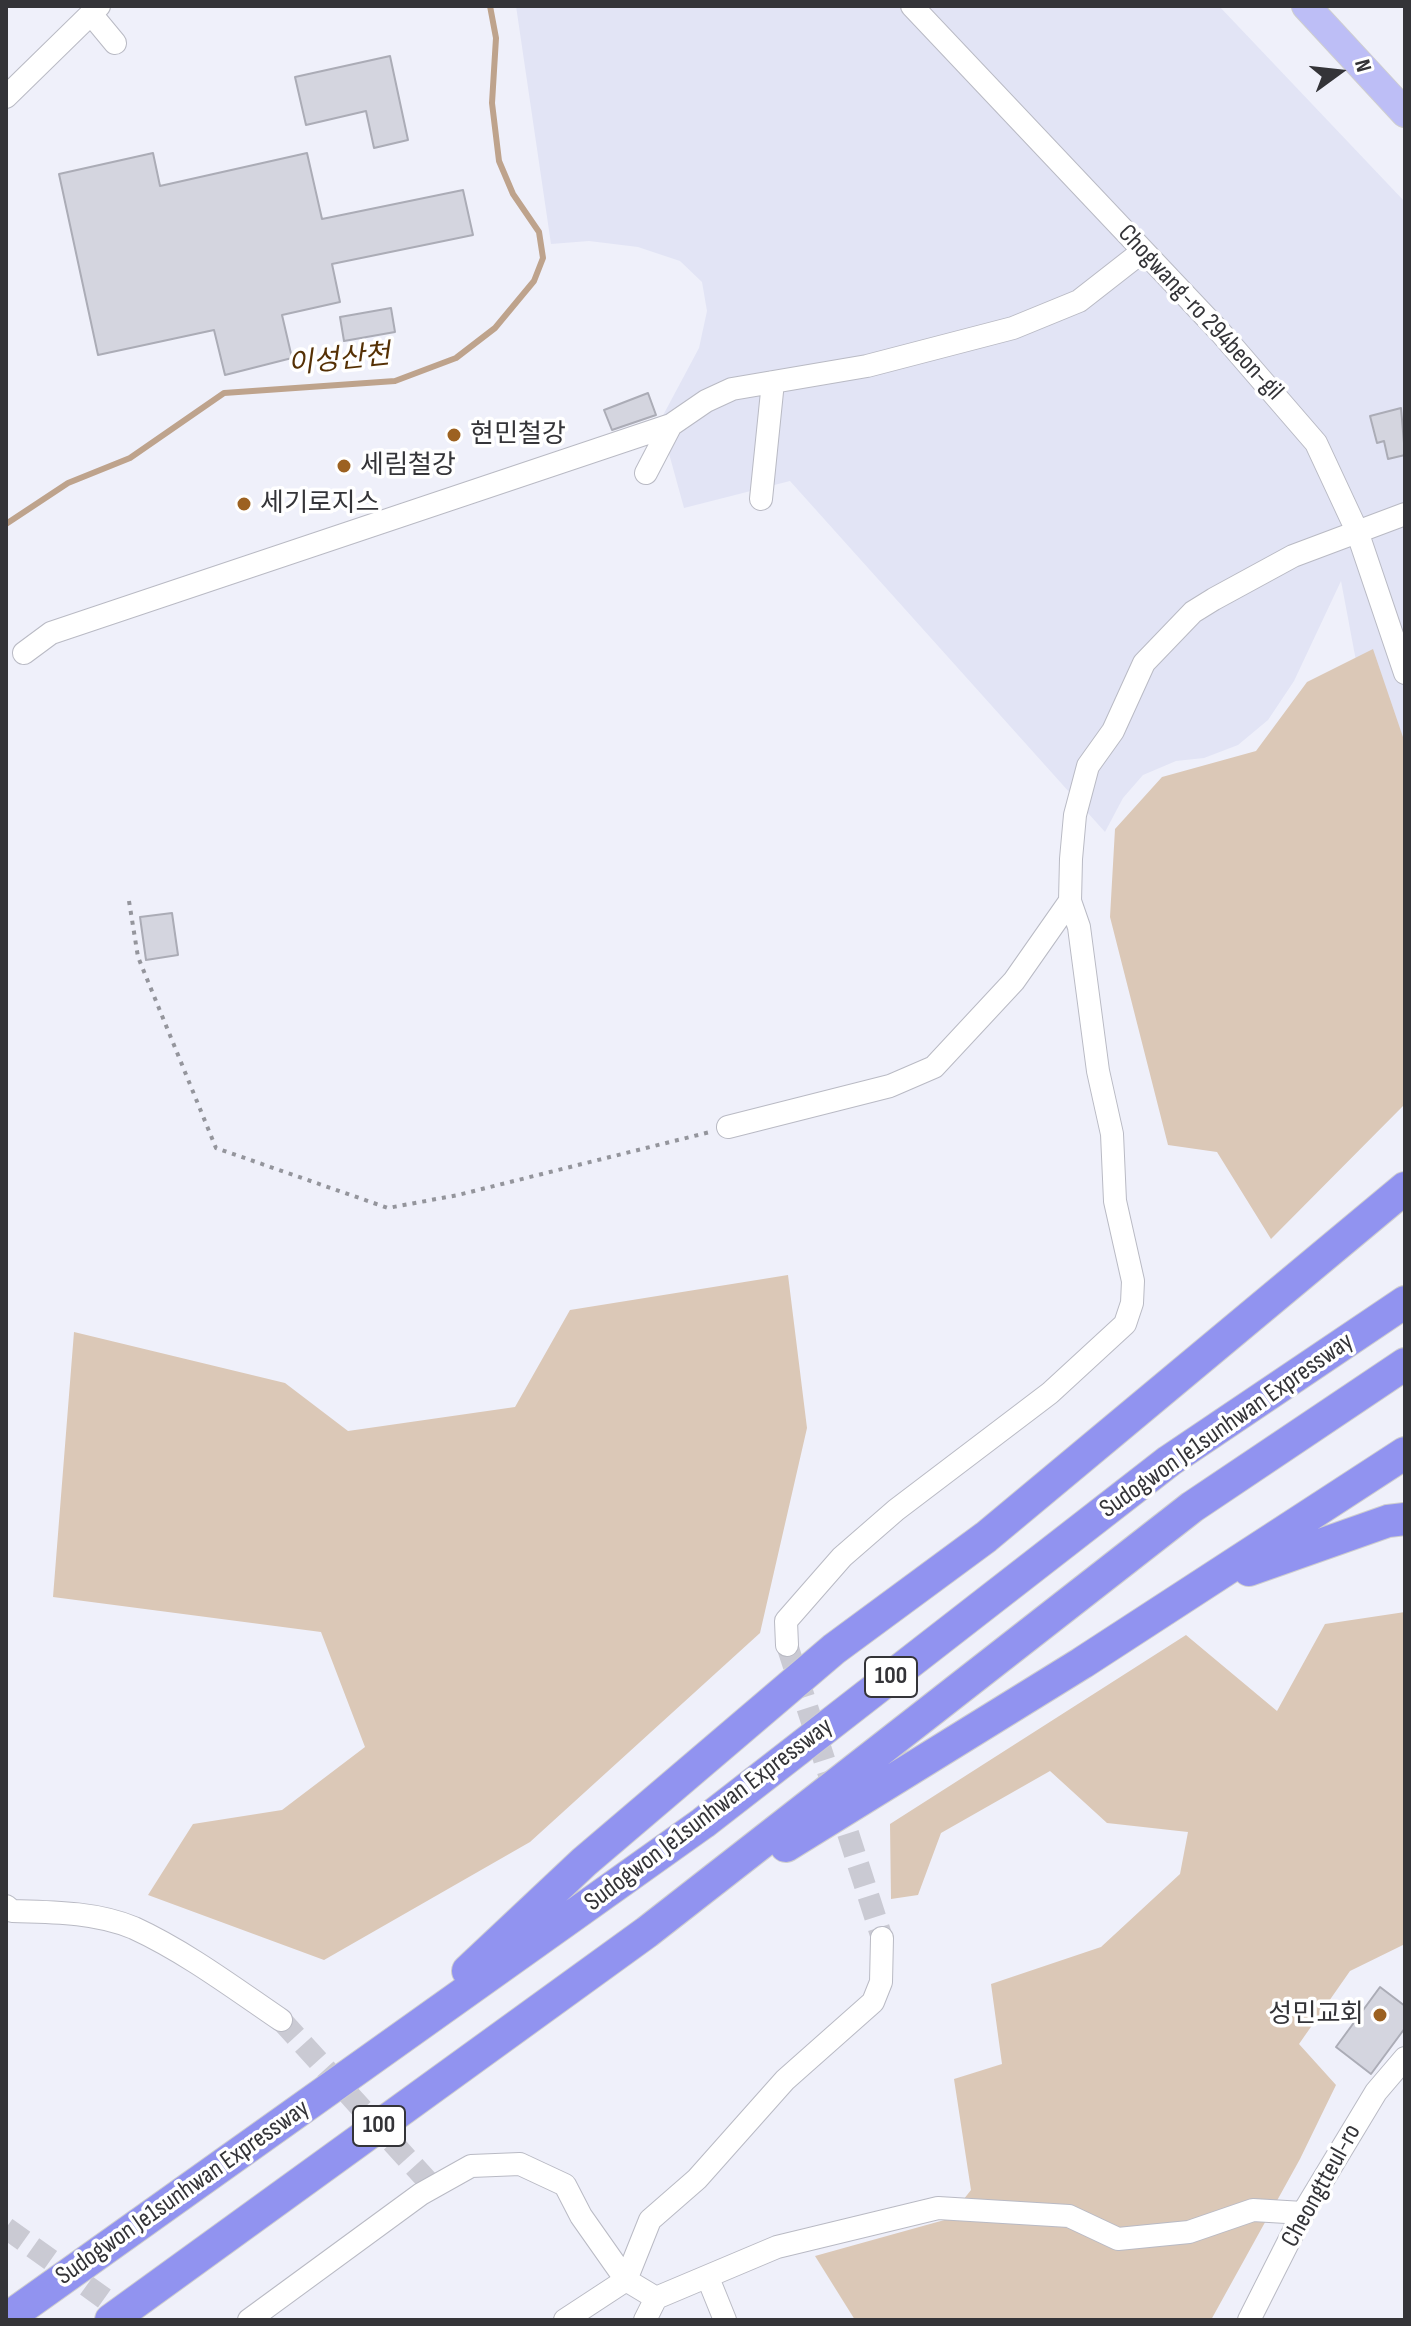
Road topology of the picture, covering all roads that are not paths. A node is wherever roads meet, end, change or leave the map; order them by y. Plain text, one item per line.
1 (912, 6) edge
2 (1306, 6) edge
3 (95, 10) edge
4 (115, 43) dead end
5 (6, 97) edge
6 (1405, 113) edge
7 (1143, 251) junction
8 (773, 382) junction
9 (671, 425) junction
10 (646, 473) dead end
11 (761, 499) dead end
12 (1405, 514) edge
13 (1357, 531) junction
14 (24, 653) dead end
15 (1405, 673) edge
16 (1070, 901) junction
17 (728, 1127) road end
18 (1405, 1179) edge
19 (1405, 1188) edge
20 (1379, 1207) junction
21 (1405, 1302) edge
22 (1405, 1364) edge
23 (1405, 1453) edge
24 (1405, 1519) edge
25 (1201, 1587) junction
26 (787, 1645) tunnel mouth
27 (6, 1906) edge
28 (647, 1932) junction
29 (882, 1938) tunnel mouth
30 (281, 2020) tunnel mouth
31 (379, 2056) junction
32 (1405, 2058) edge
33 (1303, 2213) junction
34 (708, 2278) junction
35 (626, 2280) junction
36 (656, 2298) junction
37 (6, 2319) edge
38 (111, 2320) edge
39 (249, 2320) edge
40 (565, 2320) edge
41 (645, 2320) edge
42 (725, 2320) edge
43 (1249, 2320) edge

1 - 7 street, Chogwang-ro 294beon-gil
2 - 6 main road
3 - 4 street
3 - 5 street
7 - 8 street
7 - 13 street, Chogwang-ro 294beon-gil
8 - 9 street
8 - 11 street
9 - 10 street
9 - 14 street
12 - 13 street
13 - 15 street, Chogwang-ro 294beon-gil
13 - 16 street
16 - 17 street
16 - 26 street
18 - 20 highway
19 - 20 highway
20 - 31 highway
21 - 31 highway, Sudogwon Je1sunhwan Expressway / 100
22 - 28 highway, Sudogwon Je1sunhwan Expressway / 100
23 - 25 highway
24 - 25 highway
25 - 28 highway
27 - 30 street
28 - 38 highway, Sudogwon Je1sunhwan Expressway / 100
29 - 35 street
31 - 37 highway, Sudogwon Je1sunhwan Expressway / 100
32 - 33 street, Cheongtteul-ro
33 - 34 street
33 - 43 street, Cheongtteul-ro
34 - 36 street
34 - 42 street
35 - 36 street
35 - 39 street
35 - 40 street
36 - 41 street

